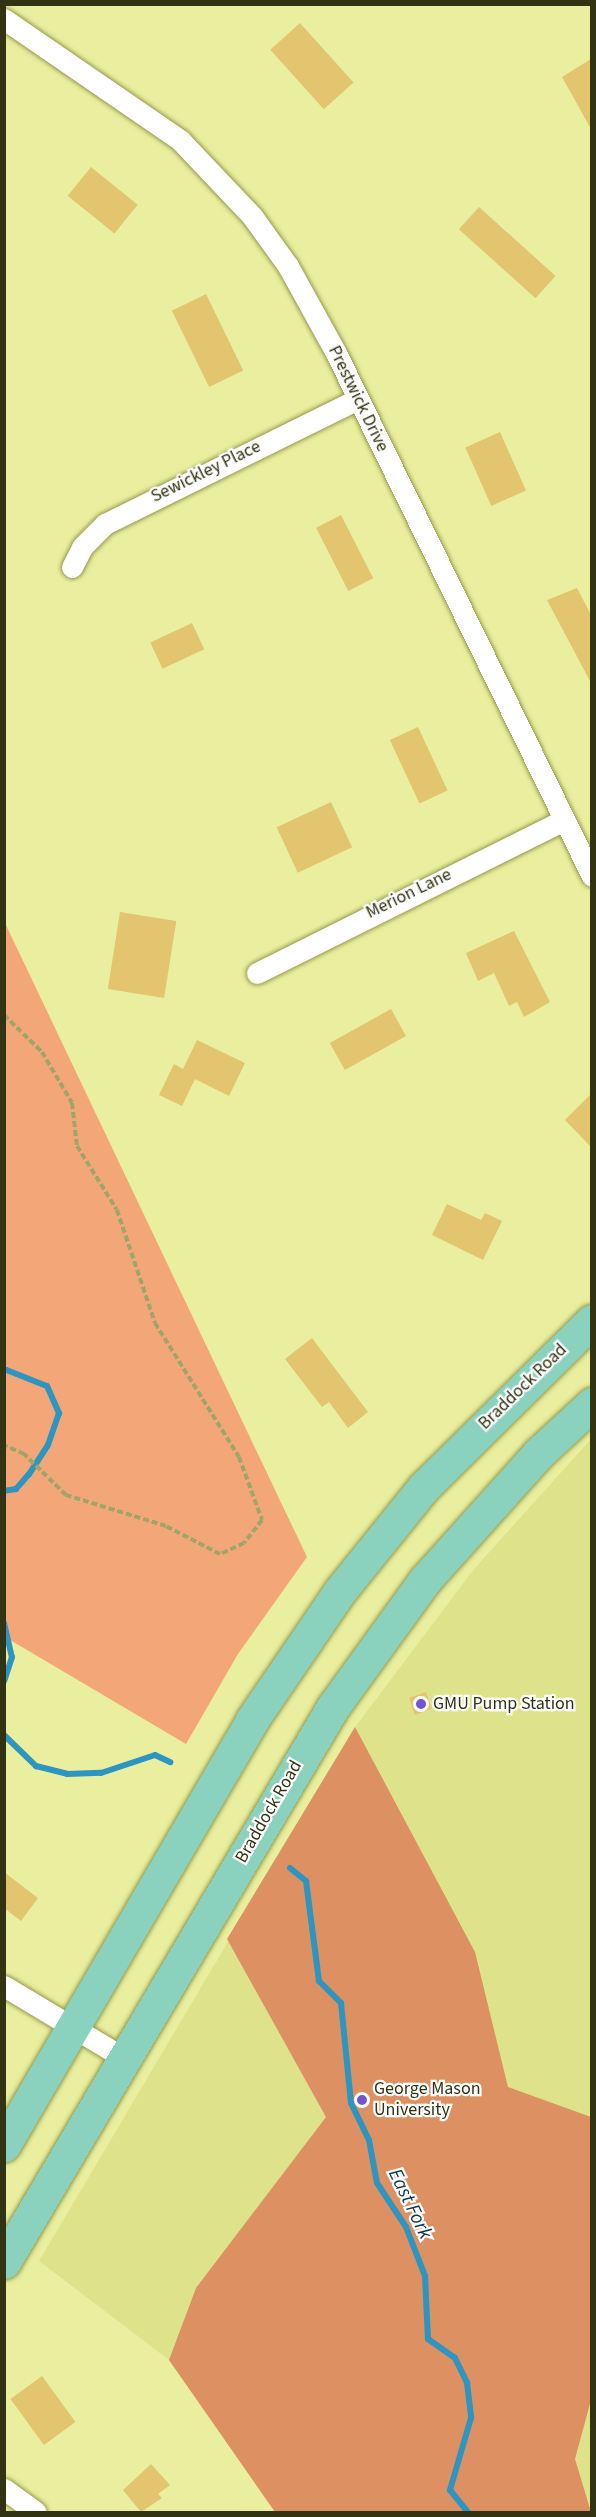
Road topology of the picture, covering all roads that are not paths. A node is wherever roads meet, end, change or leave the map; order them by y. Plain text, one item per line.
1 (4, 19) edge
2 (358, 399) junction
3 (72, 567) dead end
4 (564, 820) junction
5 (591, 876) edge
6 (257, 973) dead end
7 (591, 1321) edge
8 (591, 1404) edge
9 (4, 1986) edge
10 (73, 2028) junction
11 (124, 2058) junction
12 (4, 2145) edge
13 (4, 2262) edge
14 (4, 2489) edge
15 (36, 2512) edge

1 - 2 street, Prestwick Drive
2 - 3 street, Sewickley Place
2 - 4 street, Prestwick Drive
4 - 5 street, Prestwick Drive
4 - 6 street, Merion Lane
7 - 10 main road, Braddock Road
8 - 11 main road, Braddock Road
9 - 10 street
10 - 11 street
10 - 12 main road, Braddock Road
11 - 13 main road, Braddock Road
14 - 15 street

